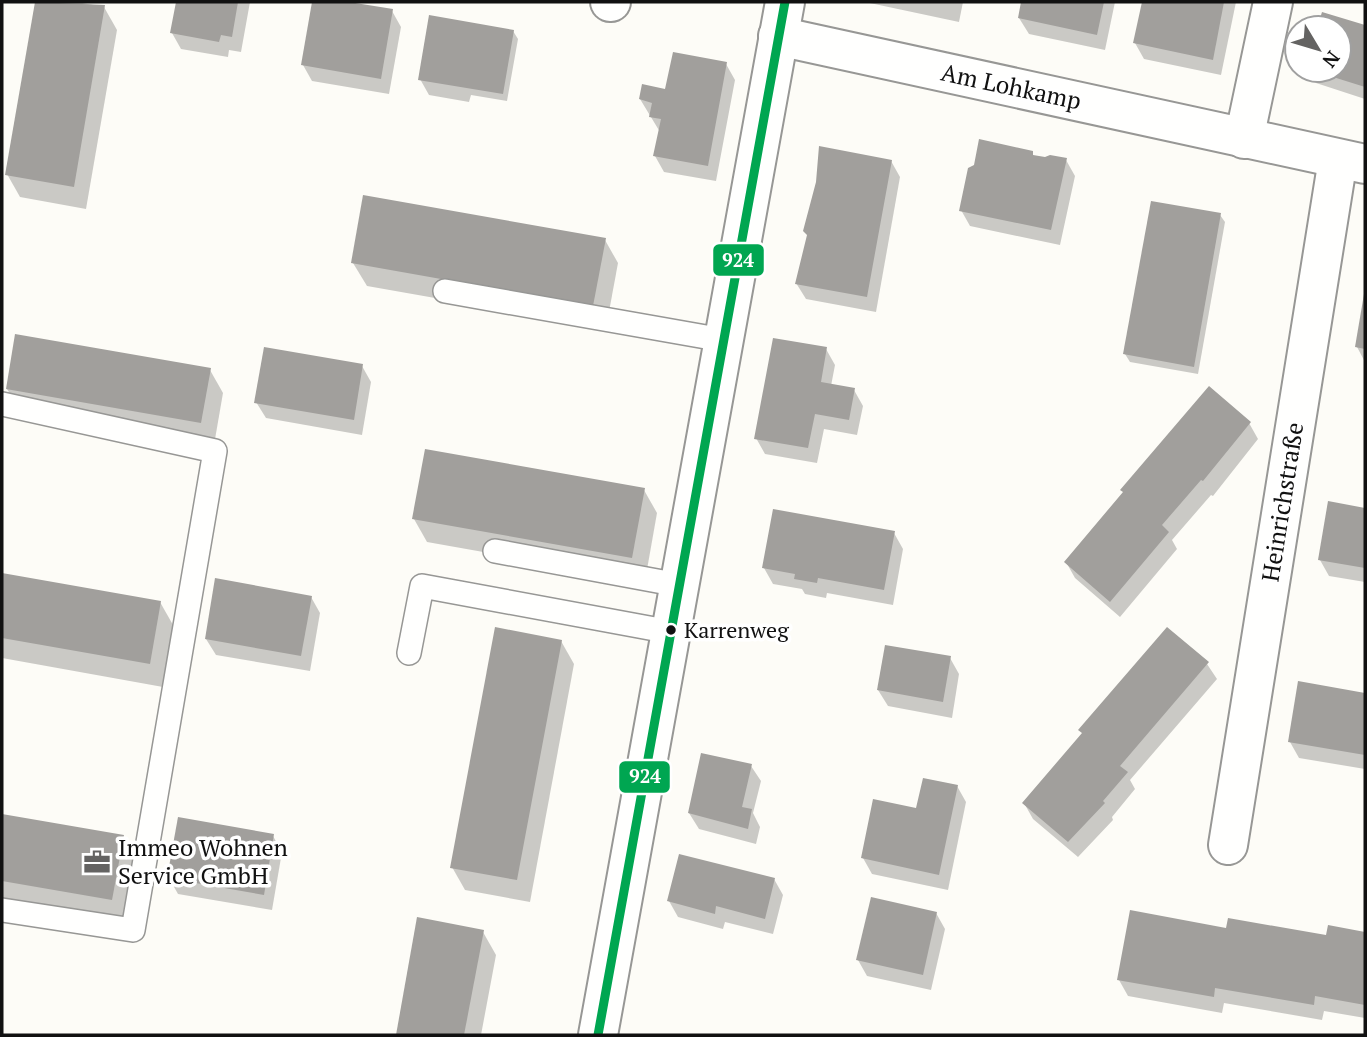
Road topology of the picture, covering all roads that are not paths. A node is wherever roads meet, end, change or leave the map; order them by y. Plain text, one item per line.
1 (1273, 2) edge
2 (782, 19) edge
3 (1244, 139) junction
4 (1352, 162) edge
5 (445, 291) dead end
6 (723, 340) junction
7 (2, 404) edge
8 (495, 551) dead end
9 (679, 585) junction
10 (671, 632) junction
11 (409, 653) dead end
12 (1228, 845) dead end
13 (2, 910) edge
14 (598, 1035) edge

1 - 3 street
2 - 3 street, Am Lohkamp
2 - 6 street
3 - 4 street, Am Lohkamp
4 - 12 street, Heinrichstraße
5 - 6 lane
6 - 9 street
7 - 13 lane
8 - 9 lane
9 - 10 street
10 - 11 lane
10 - 14 street

